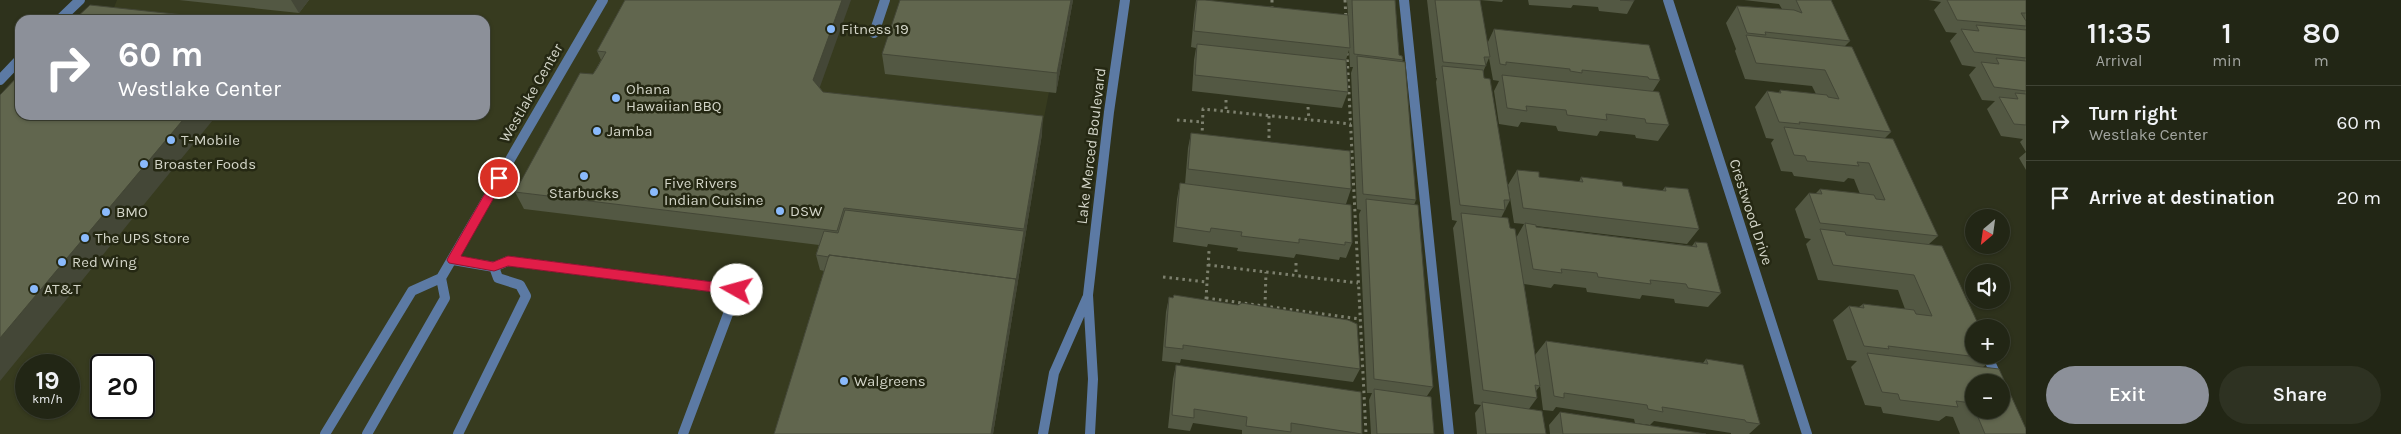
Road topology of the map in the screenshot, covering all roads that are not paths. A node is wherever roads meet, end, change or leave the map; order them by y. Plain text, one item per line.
1 (80, 0) edge
2 (603, 0) edge
3 (885, 0) edge
4 (1125, 0) edge
5 (1404, 0) edge
6 (1668, 0) edge
7 (65, 15) edge
8 (874, 33) dead end
9 (15, 64) edge
10 (0, 80) edge
11 (453, 260) junction
12 (494, 267) junction
13 (441, 278) junction
14 (1088, 295) junction
15 (325, 434) edge
16 (367, 434) edge
17 (458, 434) edge
18 (683, 434) edge
19 (1044, 434) edge
20 (1090, 434) edge
21 (1449, 434) edge
22 (1806, 434) edge

1 - 7 street
2 - 11 street, Westlake Center
3 - 8 street
4 - 14 street, Lake Merced Boulevard
5 - 21 street
6 - 22 street, Crestwood Drive
9 - 10 street
11 - 12 street
11 - 13 street, Westlake Center
12 - 17 street
12 - 18 street
13 - 15 street
13 - 16 street
14 - 19 street, Lake Merced Boulevard
14 - 20 street, Lake Merced Boulevard

